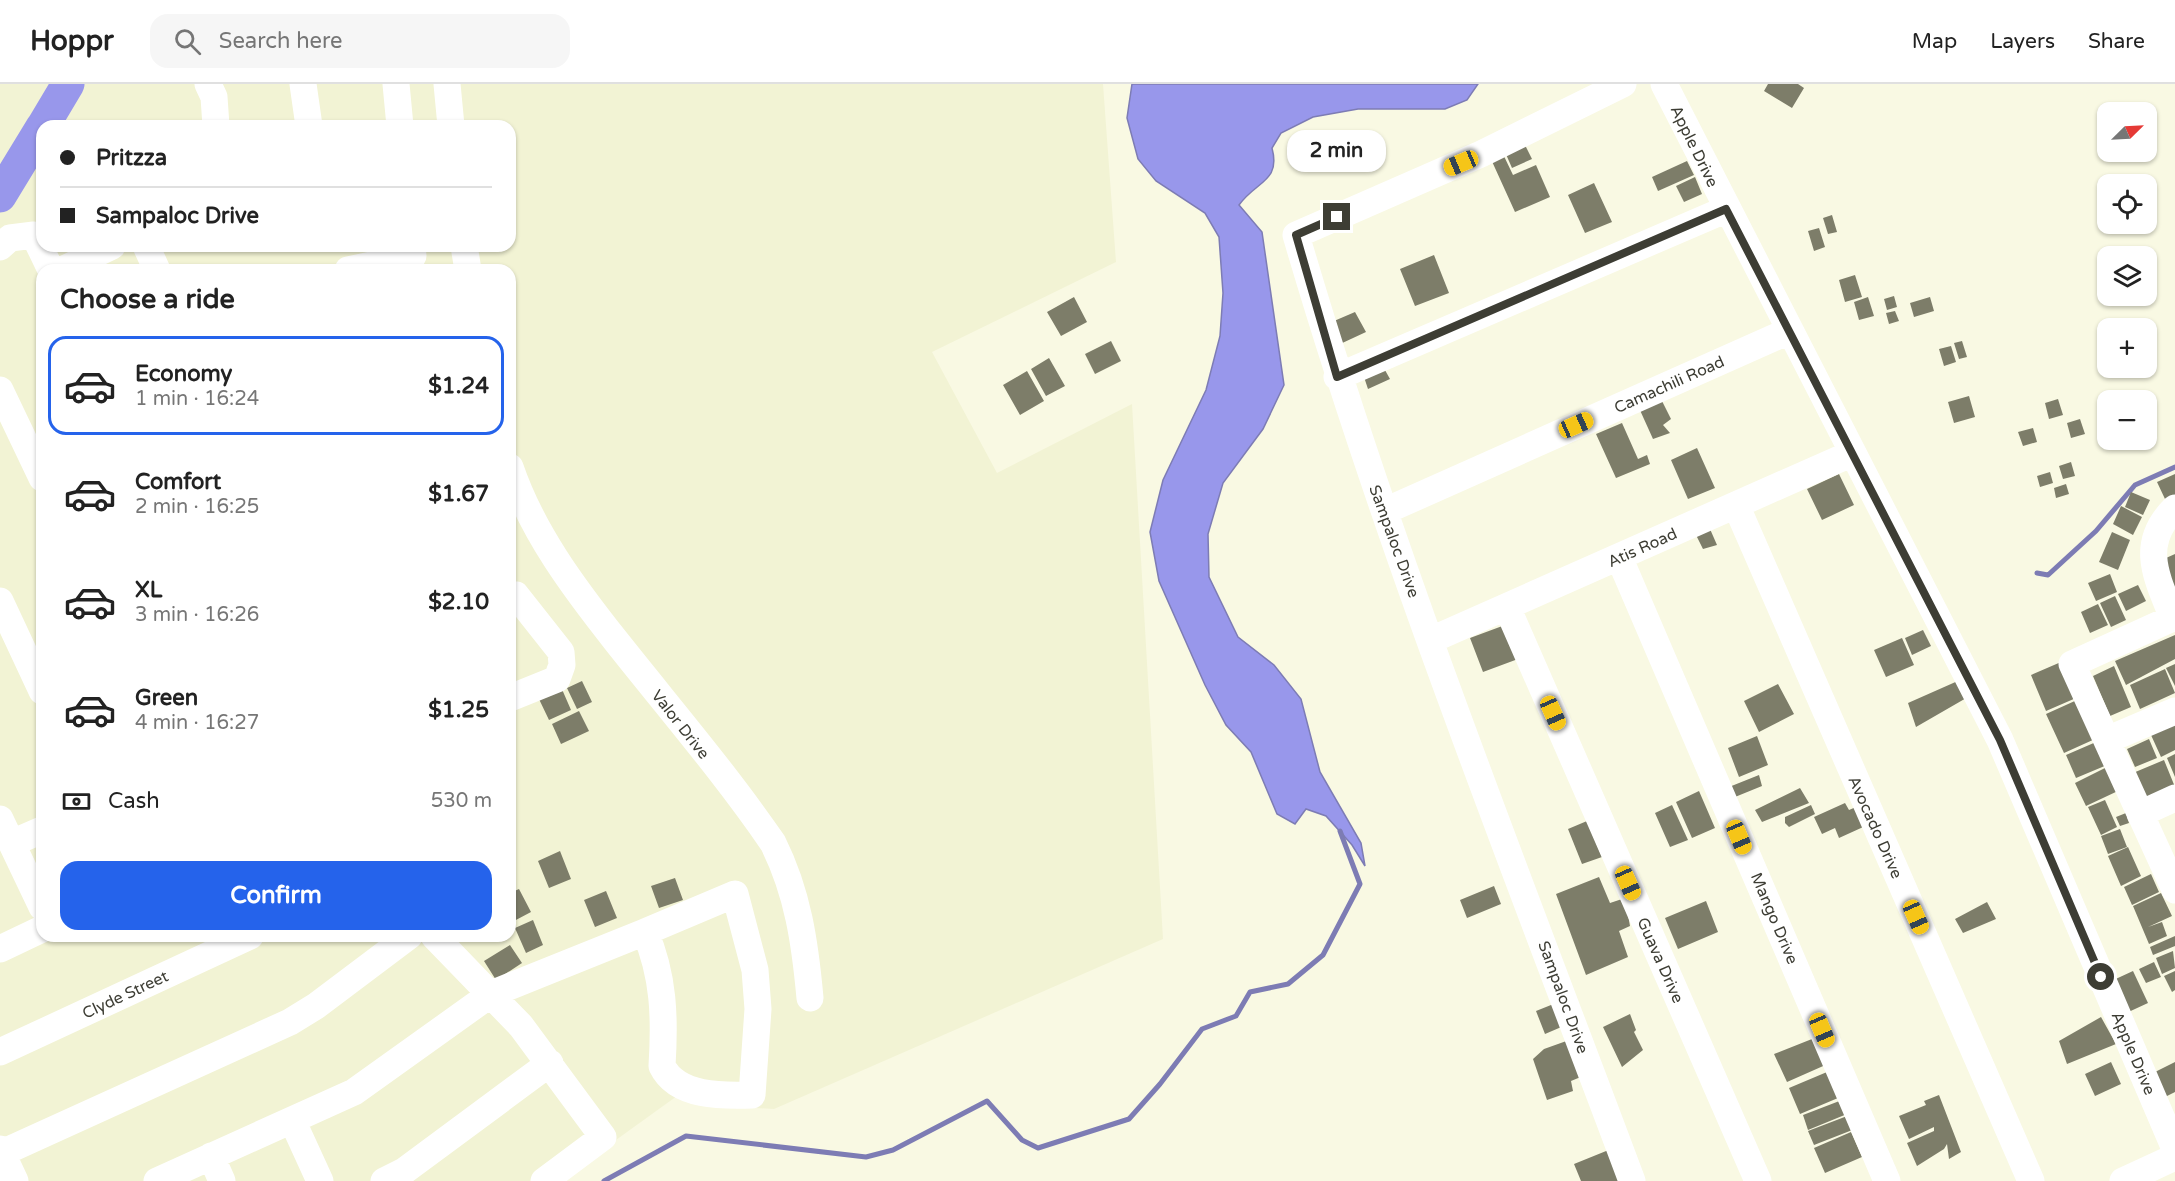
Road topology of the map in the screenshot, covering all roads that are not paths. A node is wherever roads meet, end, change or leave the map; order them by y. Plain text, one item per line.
1 (208, 84) edge
2 (303, 84) edge
3 (396, 84) edge
4 (447, 84) edge
5 (1623, 84) edge
6 (1664, 84) edge
7 (216, 120) edge
8 (308, 120) edge
9 (399, 120) edge
10 (450, 120) edge
11 (1726, 209) junction
12 (36, 239) edge
13 (0, 247) edge
14 (100, 252) edge
15 (413, 252) edge
16 (74, 264) edge
17 (376, 264) edge
18 (1789, 331) junction
19 (1337, 377) junction
20 (0, 390) edge
21 (1853, 453) junction
22 (36, 465) edge
23 (516, 481) edge
24 (1736, 505) junction
25 (2175, 508) edge
26 (1384, 510) junction
27 (1619, 557) junction
28 (516, 597) edge
29 (0, 601) edge
30 (1507, 607) junction
31 (2174, 617) edge
32 (1431, 640) junction
33 (36, 678) edge
34 (516, 696) edge
35 (2175, 711) edge
36 (2107, 740) junction
37 (2175, 798) edge
38 (2140, 814) junction
39 (0, 819) edge
40 (36, 833) edge
41 (12, 843) junction
42 (2175, 890) edge
43 (36, 894) edge
44 (36, 932) edge
45 (645, 932) junction
46 (237, 942) edge
47 (401, 942) edge
48 (440, 942) edge
49 (0, 949) edge
50 (491, 994) junction
51 (810, 998) dead end
52 (0, 1052) edge
53 (550, 1063) junction
54 (293, 1122) junction
55 (2175, 1149) edge
56 (1, 1151) edge
57 (211, 1156) junction
58 (2175, 1157) edge
59 (15, 1181) edge
60 (157, 1181) edge
61 (222, 1181) edge
62 (320, 1181) edge
63 (384, 1181) edge
64 (544, 1181) edge
65 (1632, 1181) edge
66 (1758, 1181) edge
67 (1887, 1181) edge
68 (2031, 1181) edge
69 (2123, 1181) edge

1 - 7 street
2 - 8 street
3 - 9 street
4 - 10 street
5 - 19 street, Sampaloc Drive
6 - 11 street, Apple Drive
11 - 18 street, Apple Drive
11 - 19 street
12 - 13 street
14 - 16 street
15 - 17 street
18 - 21 street, Apple Drive
18 - 26 street, Camachili Road
19 - 26 street, Sampaloc Drive
20 - 22 street
21 - 24 street, Atis Road
21 - 55 street, Apple Drive
23 - 51 street, Valor Drive
24 - 27 street, Atis Road
24 - 68 street, Avocado Drive
25 - 31 street
26 - 32 street, Sampaloc Drive
27 - 30 street, Atis Road
27 - 67 street, Mango Drive
28 - 34 street
29 - 33 street
30 - 32 street, Atis Road
30 - 66 street, Guava Drive
31 - 36 street
32 - 65 street, Sampaloc Drive
35 - 36 street
36 - 38 street
37 - 38 street
38 - 42 street
39 - 41 street
40 - 41 street
41 - 43 street
44 - 49 street
45 - 45 street
45 - 50 street
46 - 52 street, Clyde Street
47 - 56 street
48 - 50 street
50 - 53 street
50 - 54 street
53 - 63 street
53 - 64 street
54 - 57 street
54 - 62 street
56 - 59 street
57 - 60 street
57 - 61 street
58 - 69 street

